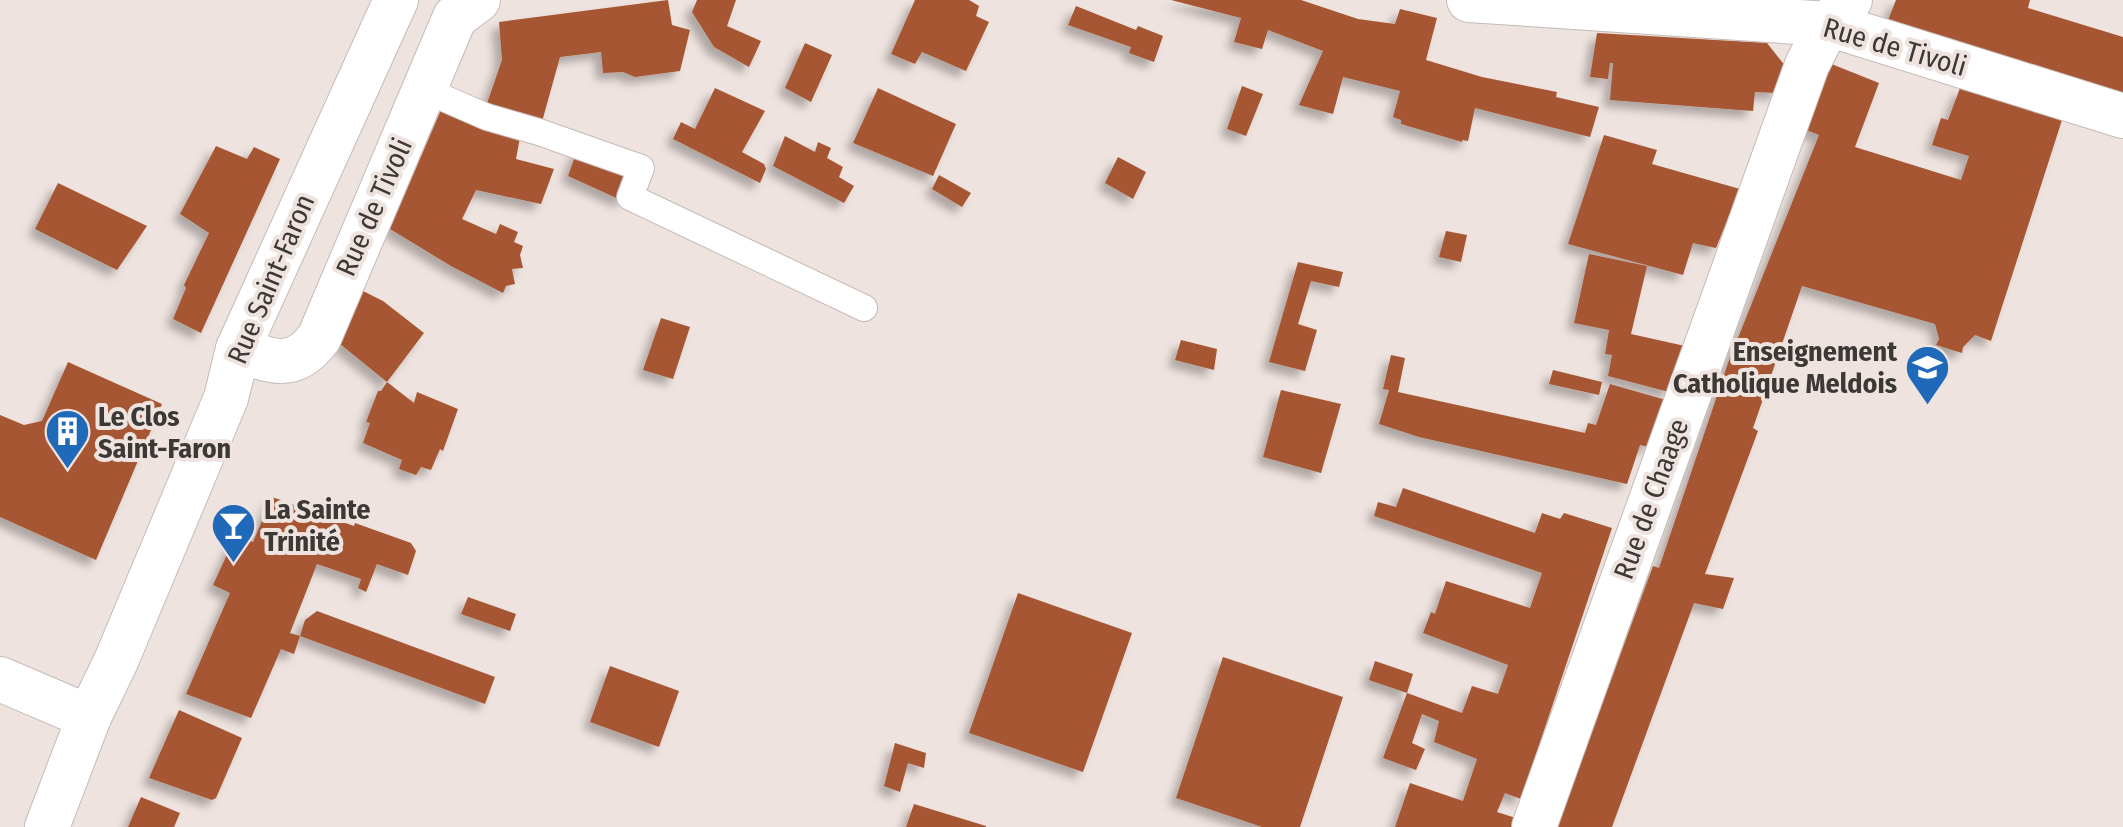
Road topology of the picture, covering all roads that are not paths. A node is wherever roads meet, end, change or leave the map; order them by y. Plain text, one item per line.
1 (396, 0) edge
2 (478, 0) edge
3 (1469, 0) edge
4 (1839, 12) edge
5 (425, 90) junction
6 (2123, 116) edge
7 (864, 308) dead end
8 (238, 349) junction
9 (0, 679) edge
10 (89, 717) junction
11 (47, 827) edge
12 (1534, 827) edge

1 - 8 street, Rue Saint-Faron
2 - 5 street, Rue de Tivoli
3 - 4 street, Rue de Tivoli
4 - 6 street, Rue de Tivoli
4 - 12 street, Rue de Chaage
5 - 7 lane
5 - 8 street, Rue de Tivoli
8 - 10 street, Rue Saint-Faron
9 - 10 street
10 - 11 street, Rue Saint-Faron

